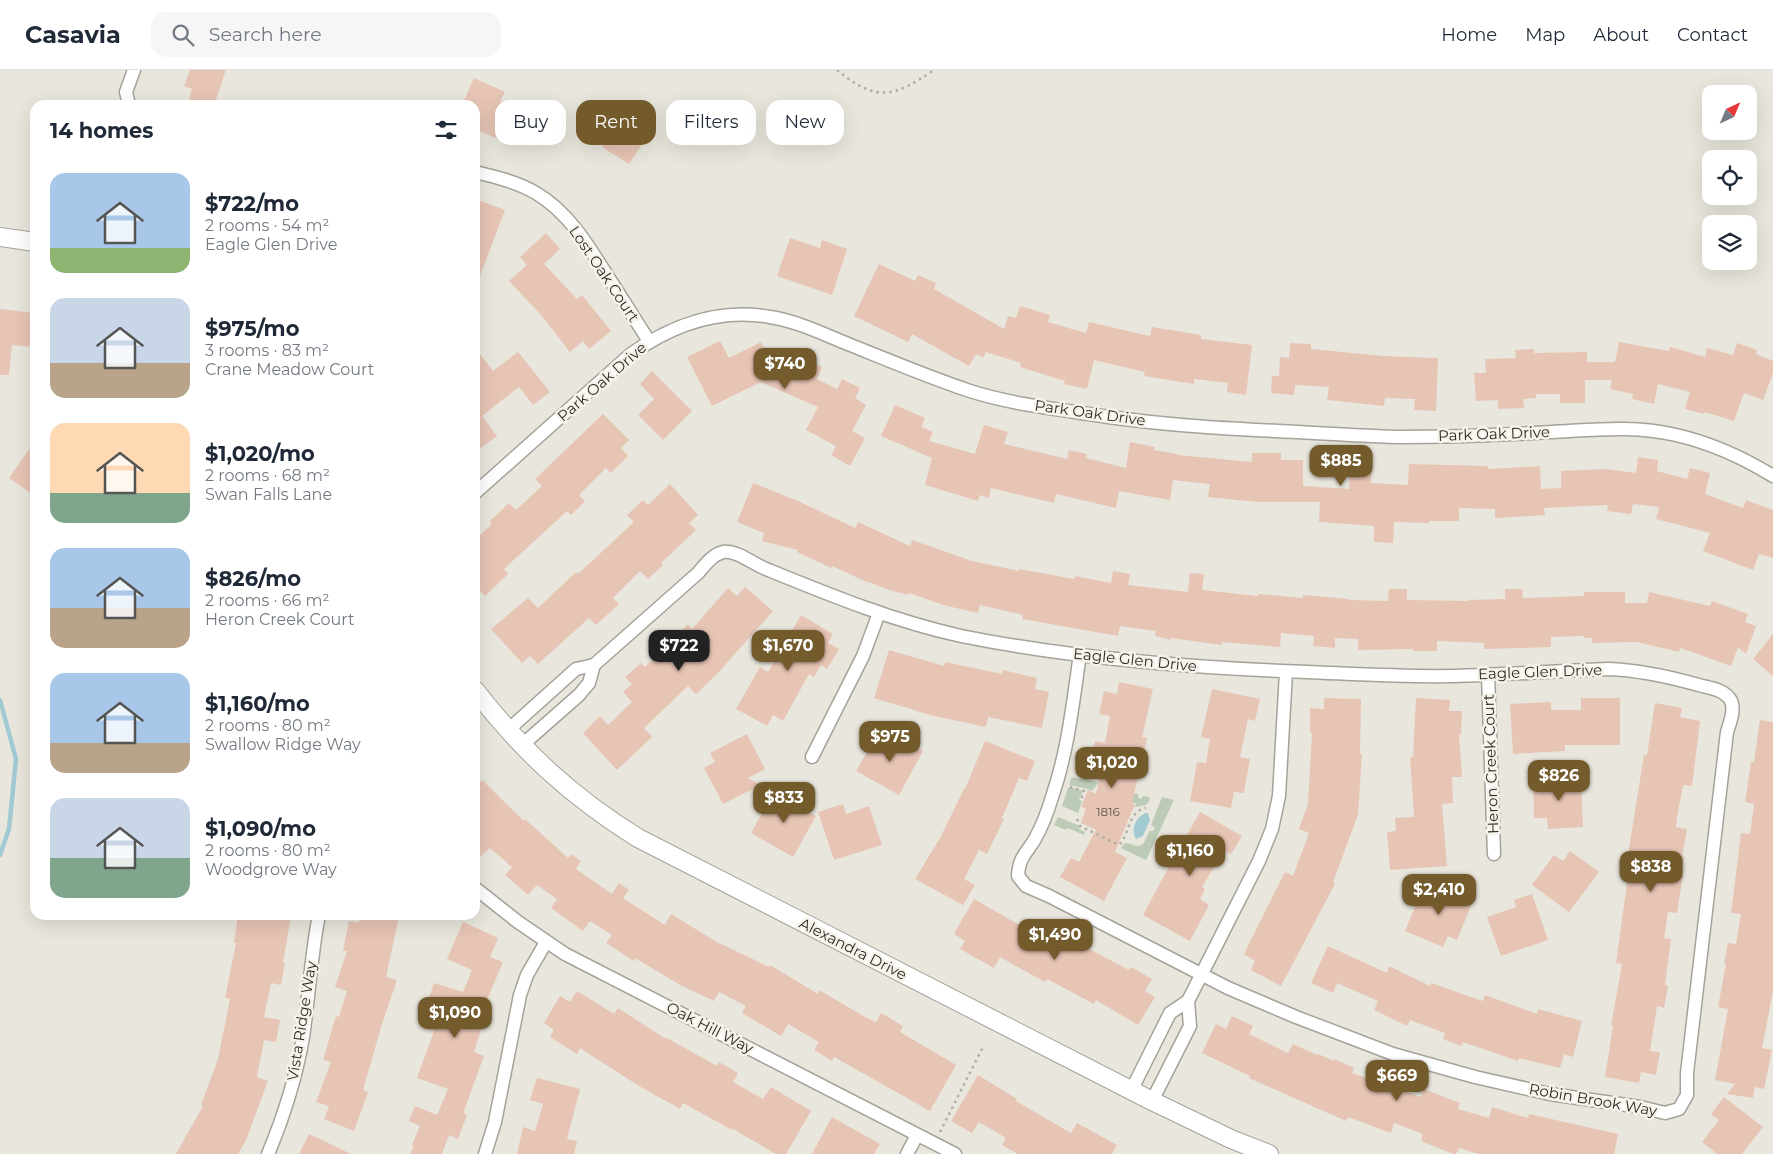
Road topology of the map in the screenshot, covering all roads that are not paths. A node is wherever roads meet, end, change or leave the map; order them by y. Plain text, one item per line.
1 (134, 70) edge
2 (128, 100) edge
3 (480, 173) edge
4 (0, 237) edge
5 (30, 241) edge
6 (649, 341) junction
7 (1773, 476) edge
8 (480, 489) edge
9 (879, 613) junction
10 (1080, 654) junction
11 (594, 665) junction
12 (1286, 672) junction
13 (1488, 674) junction
14 (548, 693) junction
15 (480, 696) edge
16 (1730, 699) joint
17 (562, 710) junction
18 (508, 730) junction
19 (521, 746) junction
20 (812, 757) dead end
21 (1494, 854) dead end
22 (480, 892) edge
23 (318, 920) edge
24 (546, 942) junction
25 (1202, 974) junction
26 (1188, 1001) junction
27 (1155, 1043) junction
28 (1176, 1054) junction
29 (1130, 1090) junction
30 (1152, 1101) junction
31 (917, 1135) junction
32 (268, 1154) edge
33 (485, 1154) edge
34 (907, 1154) edge
35 (955, 1154) edge
36 (1269, 1154) edge

1 - 2 street
3 - 6 street, Lost Oak Court
4 - 5 street
6 - 7 street, Park Oak Drive
6 - 8 street, Park Oak Drive
9 - 10 street, Eagle Glen Drive
9 - 11 street, Eagle Glen Drive
9 - 20 street
10 - 12 street, Eagle Glen Drive
10 - 25 street, Robin Brook Way
11 - 14 street, Eagle Glen Drive
11 - 17 street, Eagle Glen Drive
12 - 13 street, Eagle Glen Drive
12 - 25 street
13 - 16 street, Eagle Glen Drive
13 - 21 street, Heron Creek Court
14 - 17 street
14 - 18 street, Eagle Glen Drive
15 - 18 street, Alexandra Drive
16 - 25 street, Robin Brook Way
17 - 19 street, Eagle Glen Drive
18 - 19 street, Alexandra Drive
19 - 29 street, Alexandra Drive
22 - 24 street, Oak Hill Way
23 - 32 street, Vista Ridge Way
24 - 31 street, Oak Hill Way
24 - 33 street
25 - 26 street
26 - 27 street
26 - 28 street
27 - 28 street
27 - 29 street
28 - 30 street
29 - 30 street, Alexandra Drive
30 - 36 street, Alexandra Drive
31 - 34 street
31 - 35 street, Oak Hill Way

